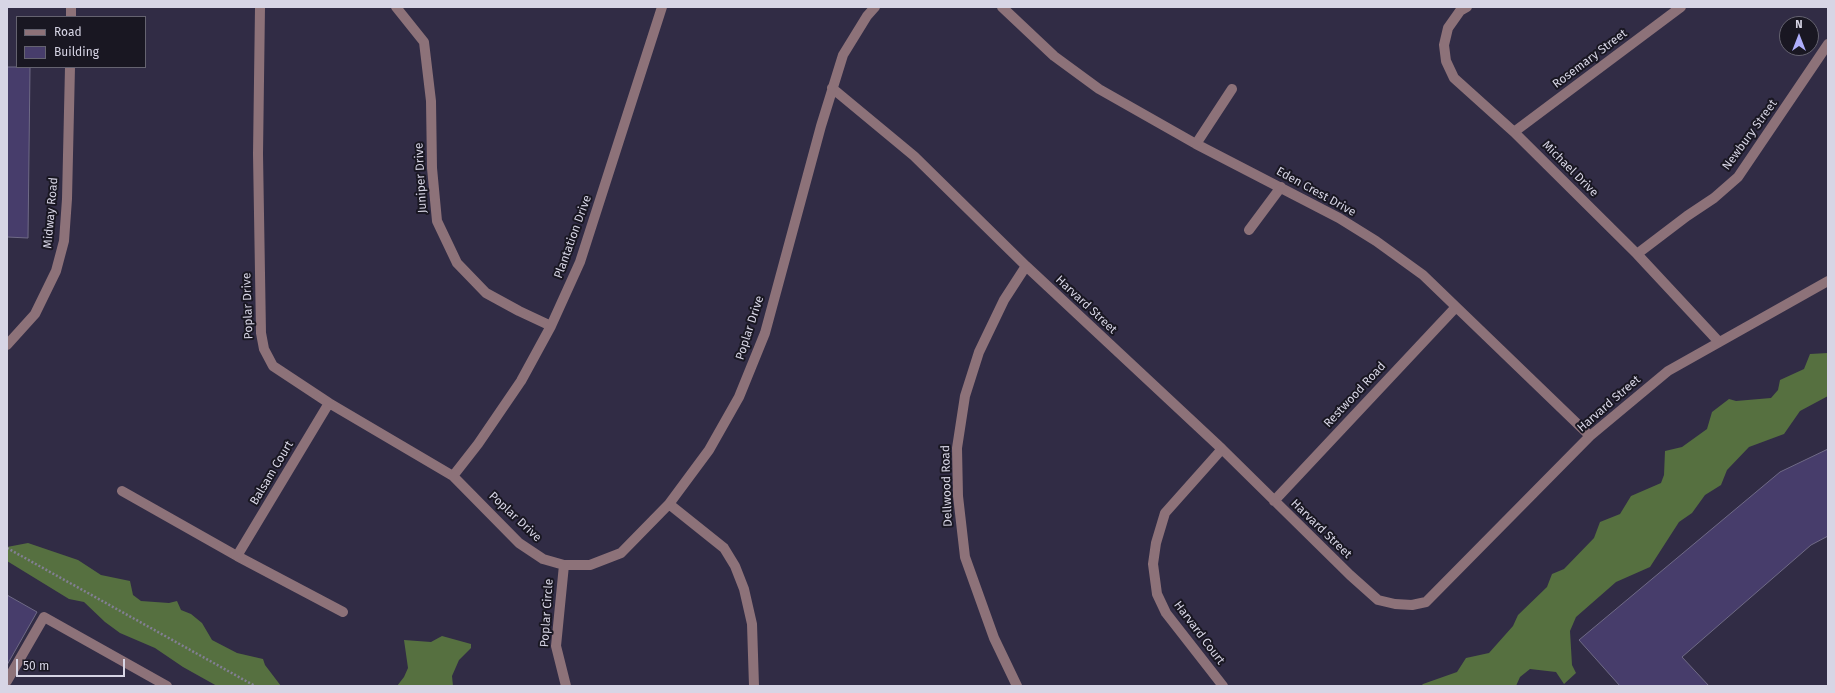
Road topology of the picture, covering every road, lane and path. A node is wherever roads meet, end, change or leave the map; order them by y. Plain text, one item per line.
1 (260, 7) edge
2 (396, 7) edge
3 (662, 7) edge
4 (875, 7) edge
5 (1466, 7) edge
6 (1681, 7) edge
7 (1006, 8) edge
8 (1828, 44) edge
9 (70, 68) edge
10 (832, 88) junction
11 (1232, 89) dead end
12 (1514, 132) junction
13 (1196, 144) junction
14 (1281, 187) junction
15 (1249, 230) dead end
16 (1637, 254) junction
17 (1026, 266) junction
18 (1828, 281) edge
19 (1456, 307) junction
20 (551, 326) junction
21 (1719, 342) junction
22 (7, 345) edge
23 (328, 403) junction
24 (1590, 436) junction
25 (1222, 449) junction
26 (453, 476) junction
27 (122, 491) dead end
28 (1274, 501) junction
29 (669, 504) junction
30 (7, 548) edge
31 (237, 556) junction
32 (564, 565) junction
33 (343, 612) dead end
34 (7, 681) edge
35 (167, 686) edge
36 (255, 686) edge
37 (566, 686) edge
38 (754, 686) edge
39 (1017, 686) edge
40 (1223, 686) edge

1 - 23 street, Poplar Drive
2 - 20 street, Juniper Drive
3 - 20 street, Plantation Drive
4 - 10 street, Poplar Drive
5 - 12 street, Michael Drive
6 - 12 street, Rosemary Street
7 - 13 street, Eden Crest Drive
8 - 16 street, Newbury Street
9 - 22 street, Midway Road
10 - 17 street, Harvard Street
10 - 29 street, Poplar Drive
11 - 13 street
12 - 16 street, Michael Drive
13 - 14 street, Eden Crest Drive
14 - 15 street
14 - 19 street, Eden Crest Drive
16 - 21 street, Michael Drive
17 - 25 street, Harvard Street
17 - 39 street, Dellwood Road
18 - 21 street, Harvard Street
19 - 24 street, Eden Crest Drive
19 - 28 street, Restwood Road
20 - 26 street, Plantation Drive
21 - 24 street, Harvard Street
23 - 26 street, Poplar Drive
23 - 31 street, Balsam Court
24 - 28 street, Harvard Street
25 - 28 street, Harvard Street
25 - 40 street, Harvard Court
26 - 32 street, Poplar Drive
27 - 31 street
29 - 32 street, Poplar Drive
29 - 38 street
30 - 36 path
31 - 33 street
32 - 37 street, Poplar Circle
34 - 35 street

